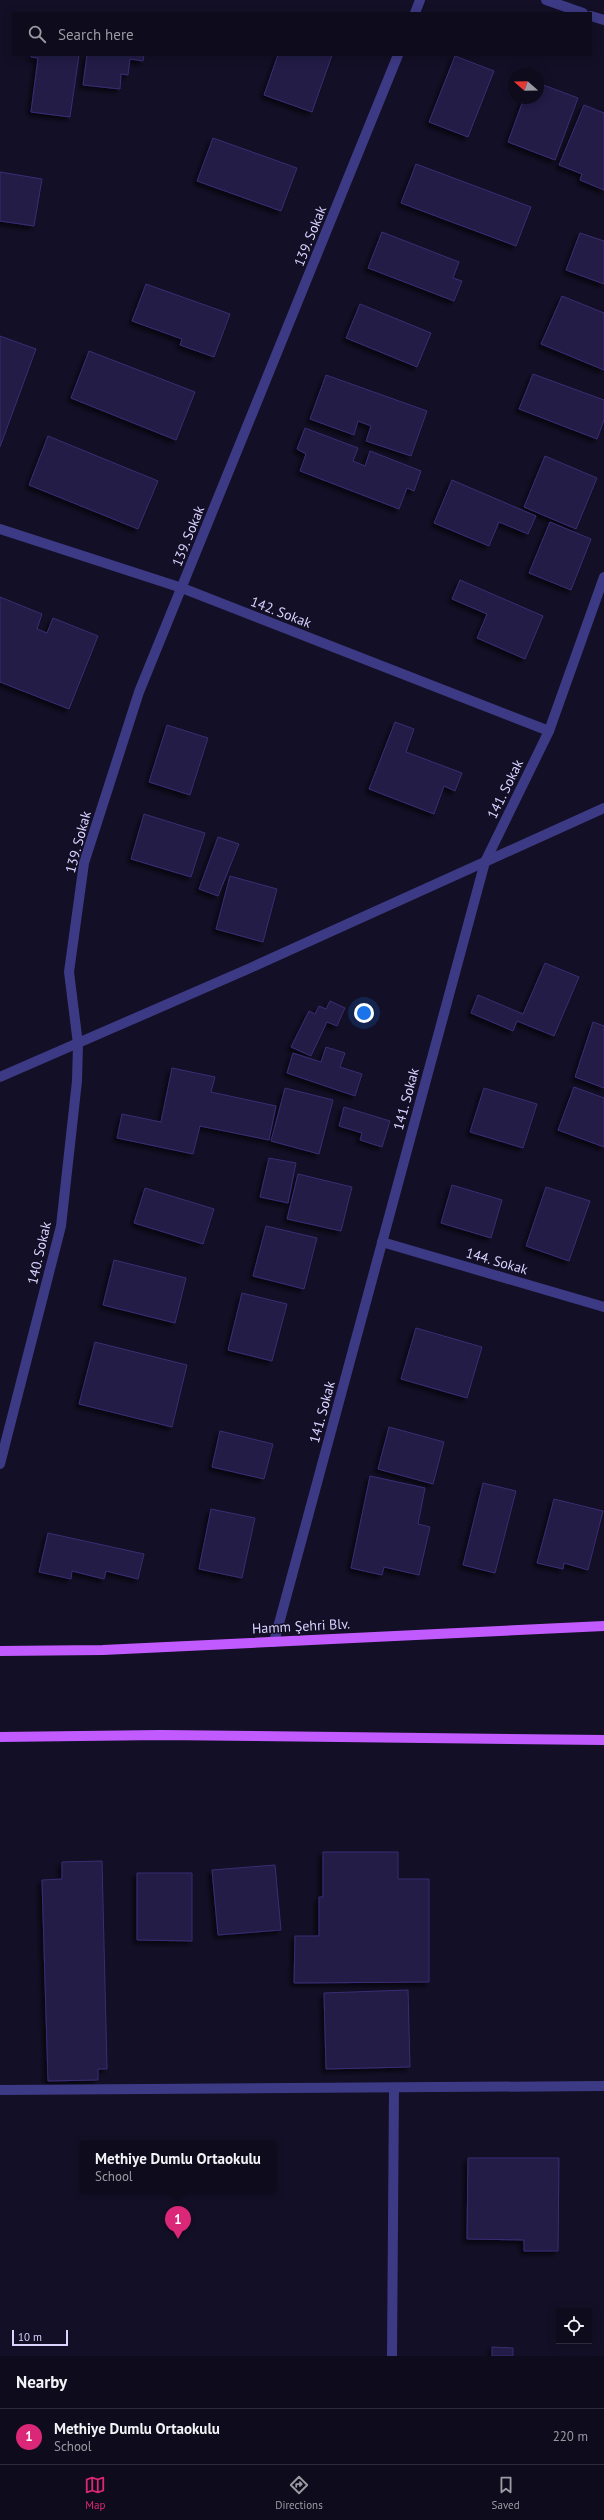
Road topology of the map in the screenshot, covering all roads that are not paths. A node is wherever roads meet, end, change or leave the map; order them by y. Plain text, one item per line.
1 (420, 0) edge
2 (546, 0) edge
3 (415, 12) edge
4 (580, 12) edge
5 (592, 16) edge
6 (604, 20) edge
7 (398, 56) edge
8 (0, 529) edge
9 (604, 577) edge
10 (182, 588) junction
11 (549, 731) junction
12 (604, 808) edge
13 (485, 862) junction
14 (78, 1044) junction
15 (0, 1077) edge
16 (382, 1242) junction
17 (604, 1308) edge
18 (0, 1464) edge
19 (604, 1626) edge
20 (274, 1642) junction
21 (0, 1651) edge
22 (0, 1737) edge
23 (604, 1740) edge
24 (604, 2086) edge
25 (394, 2088) junction
26 (0, 2090) edge
27 (392, 2356) edge

1 - 3 street
2 - 4 street
5 - 6 street
7 - 10 street, 139. Sokak
8 - 10 street, 142. Sokak
9 - 11 street, 141. Sokak
10 - 11 street, 142. Sokak
10 - 14 street, 139. Sokak
11 - 13 street, 141. Sokak
12 - 13 street
13 - 14 street
13 - 16 street, 141. Sokak
14 - 15 street
14 - 18 street, 140. Sokak
16 - 17 street, 144. Sokak
16 - 20 street, 141. Sokak
19 - 20 main road, Hamm Şehri Blv.
20 - 21 main road, Hamm Şehri Blv.
22 - 23 main road
24 - 25 street
25 - 26 street
25 - 27 street

